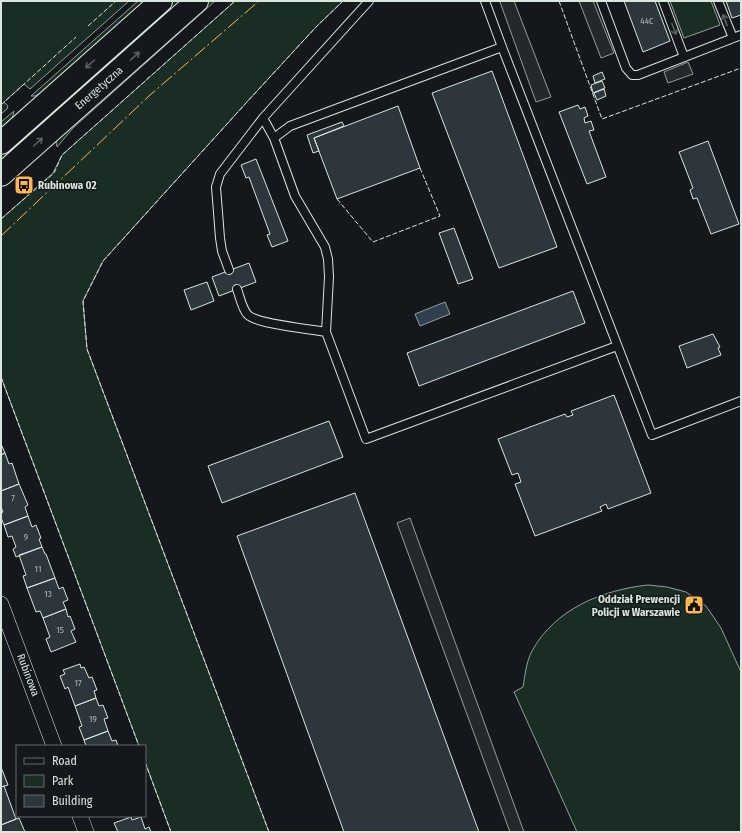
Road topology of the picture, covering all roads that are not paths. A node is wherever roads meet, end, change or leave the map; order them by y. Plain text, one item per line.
1 (161, 1) edge
2 (197, 1) edge
3 (369, 1) edge
4 (486, 1) edge
5 (601, 1) edge
6 (663, 1) edge
7 (718, 1) edge
8 (741, 35) edge
9 (732, 38) junction
10 (502, 48) junction
11 (684, 57) junction
12 (263, 118) junction
13 (274, 138) junction
14 (1, 142) edge
15 (1, 175) edge
16 (229, 270) dead end
17 (237, 289) dead end
18 (326, 332) junction
19 (617, 346) junction
20 (741, 401) edge
21 (1, 604) edge
22 (54, 745) edge
23 (80, 817) edge
24 (86, 832) edge

1 -> 14 street
15 -> 2 street, Energetyczna
3 - 12 lane
4 - 10 lane
5 - 11 lane
6 -> 11 lane
9 -> 7 lane
8 - 9 lane
9 - 11 lane
10 - 13 lane
10 - 19 lane
12 - 13 lane
12 - 16 lane
13 - 18 lane
17 - 18 lane
18 - 19 lane
19 - 20 lane
21 - 22 street, Rubinowa
23 - 24 street

